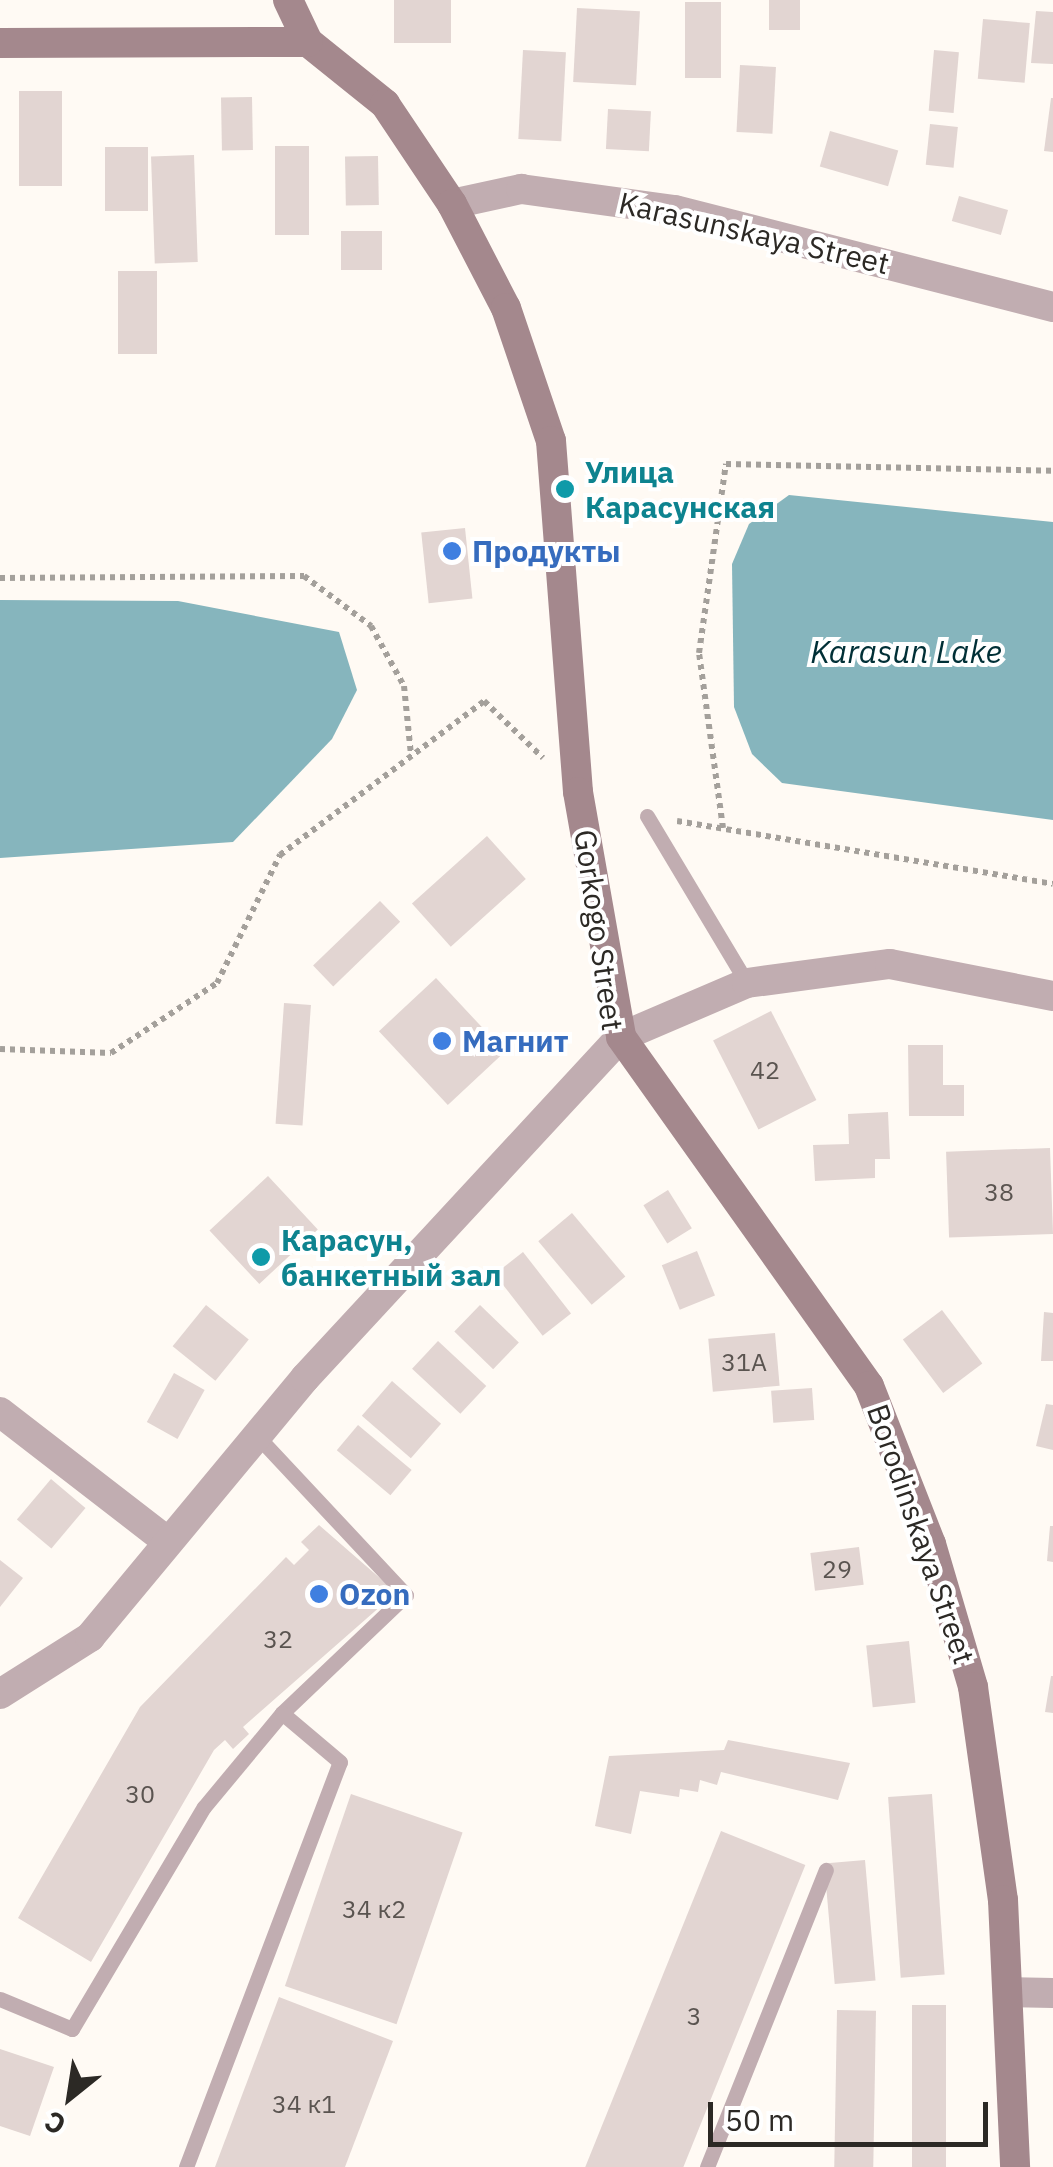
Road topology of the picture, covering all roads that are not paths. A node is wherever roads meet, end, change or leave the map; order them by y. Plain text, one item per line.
1 (288, 0) edge
2 (308, 42) junction
3 (0, 43) edge
4 (452, 204) junction
5 (1053, 307) edge
6 (647, 816) road end
7 (747, 983) junction
8 (1053, 996) edge
9 (622, 1038) junction
10 (0, 1412) edge
11 (256, 1436) junction
12 (167, 1541) junction
13 (0, 1694) edge
14 (282, 1713) junction
15 (826, 1870) dead end
16 (1010, 1992) junction
17 (1053, 1993) edge
18 (0, 1999) edge
19 (186, 2167) edge
20 (707, 2167) edge
21 (1014, 2167) edge

1 - 2 main road, Gorkogo Street
2 - 3 main road
2 - 4 main road, Gorkogo Street
4 - 5 street, Karasunskaya Street
4 - 9 main road, Gorkogo Street
6 - 7 lane
7 - 8 street
7 - 9 street
9 - 11 street, Gorkogo Street
9 - 16 main road, Borodinskaya Street
10 - 12 street
11 - 12 street, Gorkogo Street
11 - 14 lane
12 - 13 street, Gorkogo Street
14 - 18 lane
14 - 19 lane
15 - 20 lane
16 - 17 street
16 - 21 main road, Borodinskaya Street

